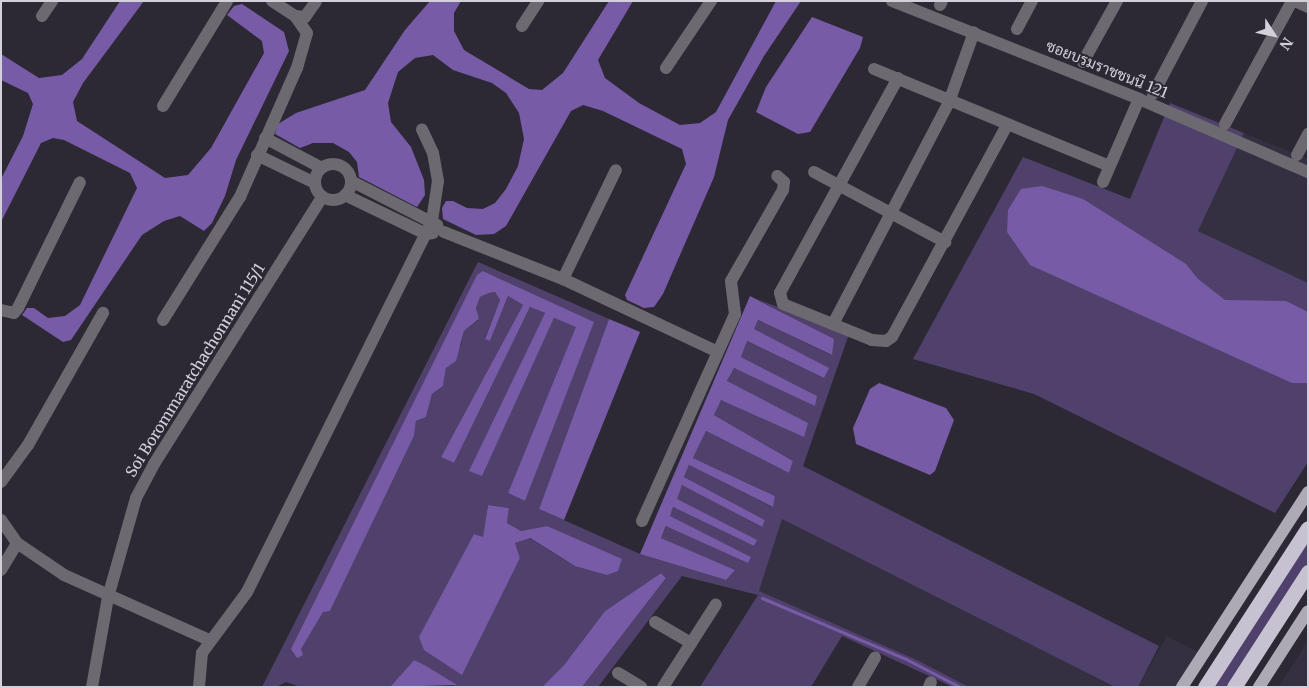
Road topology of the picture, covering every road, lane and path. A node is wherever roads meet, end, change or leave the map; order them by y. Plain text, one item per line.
1 (52, 1) edge
2 (226, 1) edge
3 (272, 1) edge
4 (316, 1) edge
5 (538, 1) edge
6 (712, 1) edge
7 (892, 1) edge
8 (1032, 1) edge
9 (1117, 1) edge
10 (1202, 1) edge
11 (1293, 1) edge
12 (1308, 7) edge
13 (42, 16) dead end
14 (295, 16) junction
15 (522, 26) dead end
16 (1017, 29) dead end
17 (974, 32) junction
18 (1083, 62) dead end
19 (666, 68) dead end
20 (874, 68) dead end
21 (898, 78) junction
22 (1153, 94) dead end
23 (1139, 99) junction
24 (949, 102) junction
25 (163, 106) dead end
26 (1225, 124) dead end
27 (1008, 125) junction
28 (422, 129) dead end
29 (1308, 134) edge
30 (265, 138) junction
31 (257, 155) junction
32 (1297, 155) dead end
33 (1109, 166) junction
34 (322, 168) junction
35 (616, 170) dead end
36 (814, 172) dead end
37 (1308, 172) edge
38 (777, 176) dead end
39 (351, 181) junction
40 (80, 182) dead end
41 (1103, 182) dead end
42 (315, 183) junction
43 (840, 186) junction
44 (345, 196) junction
45 (322, 197) junction
46 (892, 213) junction
47 (432, 221) junction
48 (444, 232) junction
49 (426, 234) junction
50 (945, 242) junction
51 (563, 279) junction
52 (1, 310) edge
53 (103, 313) dead end
54 (163, 320) dead end
55 (833, 324) junction
56 (718, 352) junction
57 (1, 482) edge
58 (1308, 492) edge
59 (1, 520) edge
60 (642, 521) dead end
61 (1308, 528) edge
62 (18, 543) junction
63 (1, 570) edge
64 (1308, 572) edge
65 (108, 596) junction
66 (716, 604) dead end
67 (1308, 611) edge
68 (655, 622) dead end
69 (209, 640) junction
70 (691, 643) junction
71 (875, 657) dead end
72 (618, 673) dead end
73 (92, 687) edge
74 (198, 687) edge
75 (640, 687) edge
76 (663, 687) edge
77 (858, 687) edge
78 (1182, 687) edge
79 (1205, 687) edge
80 (1234, 687) edge
81 (1259, 687) edge

1 - 13 street
2 - 25 street
3 - 14 street
4 - 14 street
5 - 15 street
6 - 19 street
7 - 17 street, ซอยบรมราชชนนี 121
8 - 16 street
9 - 18 street
10 - 22 street
11 - 12 street
11 - 26 street
14 - 30 street
17 - 23 street, ซอยบรมราชชนนี 121
17 - 24 street
20 - 21 street
21 - 24 street
21 - 43 street
23 - 33 street
23 - 37 street, ซอยบรมราชชนนี 121
24 - 27 street
24 - 46 street
27 - 33 street
27 - 50 street
28 - 47 street
29 - 32 street
30 - 31 street
30 - 34 street
31 - 42 street
31 - 54 street
33 - 41 street
34 - 39 street
34 - 42 street
35 - 51 street
36 - 43 street
38 - 56 street
39 - 44 street
39 - 47 street
40 - 52 street
42 - 45 street
43 - 46 street
43 - 55 street
44 - 45 street
44 - 49 street
45 - 65 street, Soi Borommaratchachonnani 115/1
46 - 50 street
46 - 55 street
47 - 48 street
47 - 49 street
48 - 49 street
48 - 51 street
49 - 69 street
50 - 55 street
51 - 56 street
53 - 57 street
56 - 60 street
58 - 78 main road
59 - 62 street
61 - 79 highway
62 - 63 street
62 - 65 street
64 - 80 highway
65 - 69 street
65 - 73 street, Soi Borommaratchachonnani 115/1
66 - 70 street
67 - 81 main road
68 - 70 street
69 - 74 street
70 - 76 street
71 - 77 street
72 - 75 street

